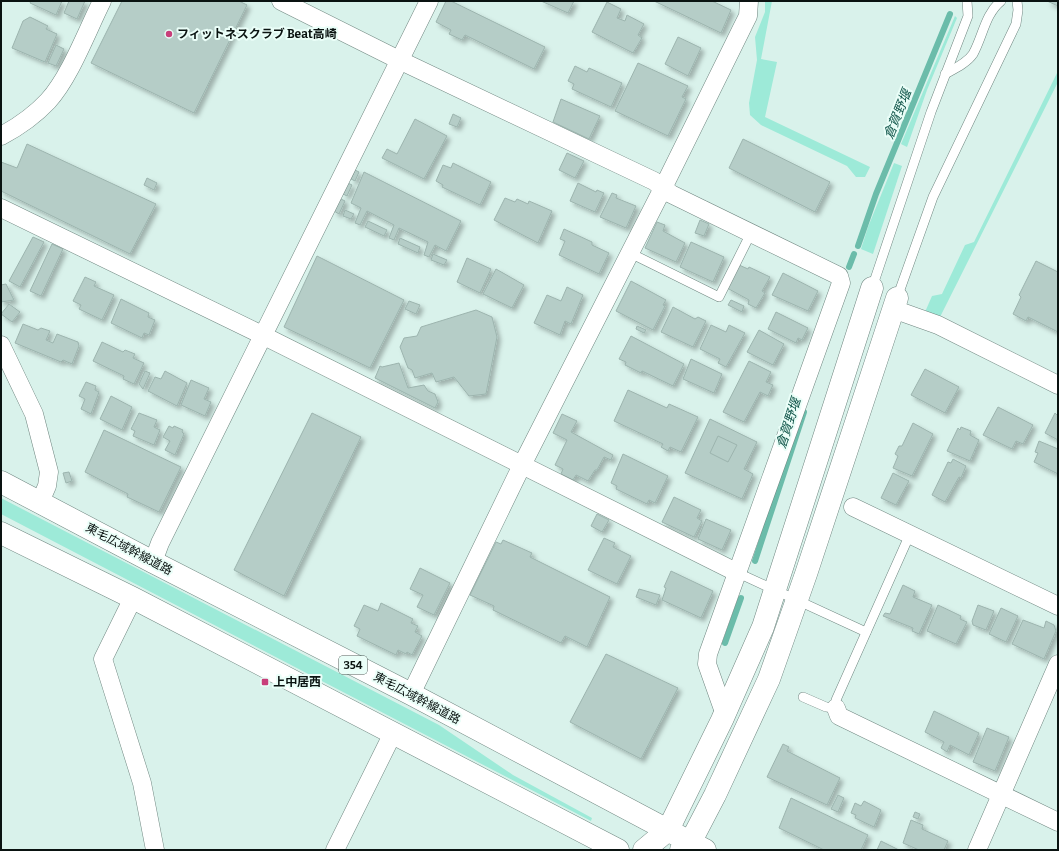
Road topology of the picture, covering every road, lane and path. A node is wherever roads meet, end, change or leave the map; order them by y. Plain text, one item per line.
1 (102, 1) edge
2 (281, 1) edge
3 (429, 1) edge
4 (749, 1) edge
5 (967, 1) edge
6 (1001, 1) edge
7 (1017, 1) edge
8 (399, 60) junction
9 (944, 74) junction
10 (1, 136) edge
11 (663, 188) junction
12 (1, 208) edge
13 (751, 233) junction
14 (630, 253) junction
15 (872, 288) joint
16 (895, 304) junction
17 (263, 336) junction
18 (1, 345) edge
19 (1058, 385) edge
20 (522, 465) junction
21 (1, 482) edge
22 (40, 502) junction
23 (853, 507) dead end
24 (1, 533) edge
25 (910, 534) junction
26 (153, 562) junction
27 (738, 573) junction
28 (776, 590) junction
29 (133, 598) junction
30 (797, 600) junction
31 (1058, 606) edge
32 (866, 632) junction
33 (1058, 664) edge
34 (411, 694) junction
35 (803, 697) dead end
36 (836, 708) junction
37 (722, 720) junction
38 (393, 733) junction
39 (1001, 795) junction
40 (1058, 822) edge
41 (668, 830) junction
42 (692, 848) edge
43 (155, 850) edge
44 (335, 850) edge
45 (618, 850) edge
46 (644, 850) edge
47 (977, 850) edge

1 - 10 street
2 - 8 street
3 - 8 street
4 - 11 street
5 - 9 lane
6 - 9 lane
7 - 16 lane
8 - 11 street
8 - 17 street
9 - 15 lane
11 - 13 street
11 - 14 street
12 - 17 street
13 - 14 lane
13 - 27 street
14 - 20 street
15 - 28 main road
16 - 19 street
16 - 30 main road
17 - 20 street
17 - 26 street
18 - 22 street
20 - 27 street
20 - 34 street
21 - 22 main road, 東毛広域幹線道路 / 354
22 - 26 main road, 東毛広域幹線道路 / 354
23 - 25 street
24 - 29 main road
25 - 31 street
25 - 32 lane
26 - 34 main road, 東毛広域幹線道路 / 354
27 - 28 lane
27 - 37 street
28 - 30 lane
28 - 37 main road
29 - 38 main road
29 - 43 street
30 - 32 lane
30 - 42 main road
32 - 36 lane
33 - 39 street
34 - 41 main road, 東毛広域幹線道路 / 354
35 - 36 lane
36 - 39 street
37 - 41 main road
38 - 44 street
38 - 45 main road
39 - 40 street
39 - 47 street
41 - 42 main road, 東毛広域幹線道路 / 354
41 - 46 main road

